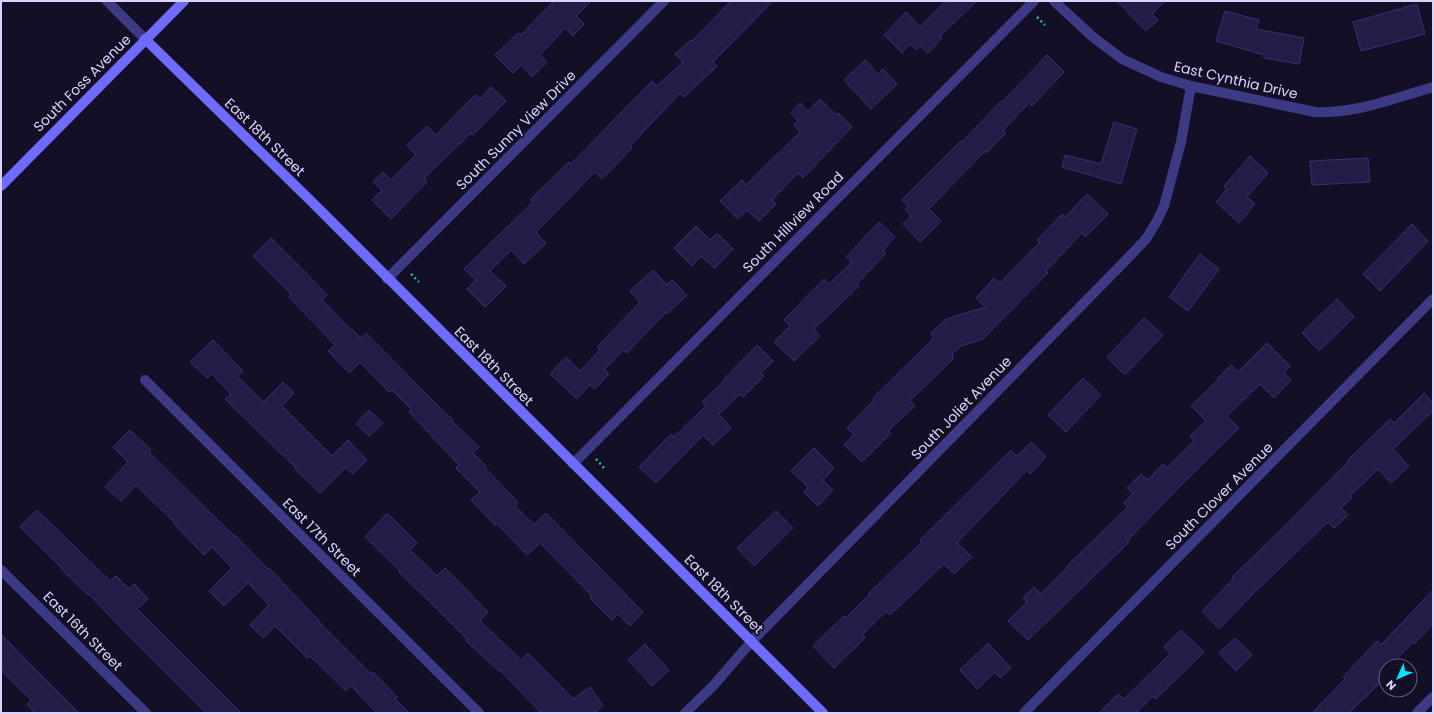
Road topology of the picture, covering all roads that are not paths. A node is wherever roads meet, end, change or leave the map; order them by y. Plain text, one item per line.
1 (107, 1) edge
2 (184, 1) edge
3 (664, 1) edge
4 (1034, 1) edge
5 (1054, 1) edge
6 (145, 39) junction
7 (1191, 86) junction
8 (1433, 87) edge
9 (1, 186) edge
10 (388, 279) junction
11 (1431, 306) edge
12 (145, 380) dead end
13 (572, 464) junction
14 (1, 570) edge
15 (752, 642) junction
16 (1433, 697) edge
17 (146, 713) edge
18 (479, 713) edge
19 (685, 713) edge
20 (823, 713) edge
21 (1024, 713) edge
22 (1417, 713) edge

1 - 6 street
2 - 6 street, South Foss Avenue
3 - 10 street, South Sunny View Drive
4 - 13 street, South Hillview Road
5 - 7 street, East Cynthia Drive
6 - 9 street, South Foss Avenue
6 - 10 street, East 18th Street
7 - 8 street, East Cynthia Drive
7 - 15 street, South Joliet Avenue
10 - 13 street, East 18th Street
11 - 21 street, South Clover Avenue
12 - 18 street, East 17th Street
13 - 15 street, East 18th Street
14 - 17 street, East 16th Street
15 - 19 street, South Joliet Avenue
15 - 20 street, East 18th Street
16 - 22 street

